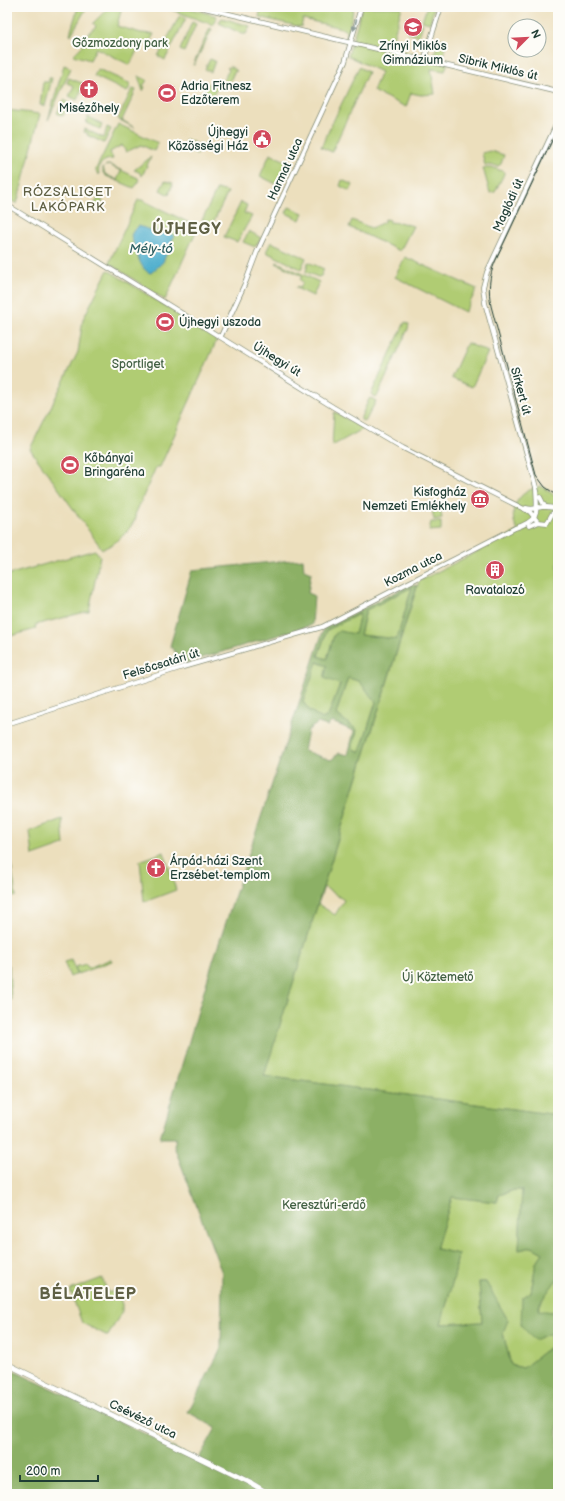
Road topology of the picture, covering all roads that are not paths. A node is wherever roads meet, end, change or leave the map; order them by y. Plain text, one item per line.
1 (200, 7) edge
2 (361, 7) edge
3 (441, 7) edge
4 (350, 42) junction
5 (424, 60) junction
6 (558, 92) edge
7 (558, 121) edge
8 (7, 205) edge
9 (484, 299) joint
10 (221, 336) junction
11 (536, 488) junction
12 (521, 507) junction
13 (547, 508) junction
14 (558, 508) edge
15 (538, 509) junction
16 (552, 514) junction
17 (535, 517) junction
18 (538, 522) junction
19 (514, 529) junction
20 (322, 627) joint
21 (7, 724) edge
22 (7, 1364) edge
23 (269, 1494) edge

1 - 4 street, Sibrik Miklós út
2 -> 4 street, Harmat utca
3 - 5 street
4 - 5 street, Sibrik Miklós út
4 - 10 street, Harmat utca
5 - 6 street, Sibrik Miklós út
7 - 9 street, Maglódi út
8 - 10 street, Újhegyi út
9 - 11 street, Sírkert út
10 - 12 street, Újhegyi út
11 - 13 street, Sírkert út
11 - 15 street, Sírkert út
12 - 15 street, Újhegyi út
12 - 17 street, Újhegyi út
13 - 14 street, Kozma utca
13 - 15 street, Kozma utca
13 - 16 street
14 - 16 street, Kozma utca
15 - 17 street
16 - 18 street, Kozma utca
17 - 18 street
17 - 19 street, Kozma utca
18 - 19 street, Kozma utca
19 - 20 street, Kozma utca
20 - 21 street, Felsőcsatári út
22 - 23 main road, Csévéző utca

